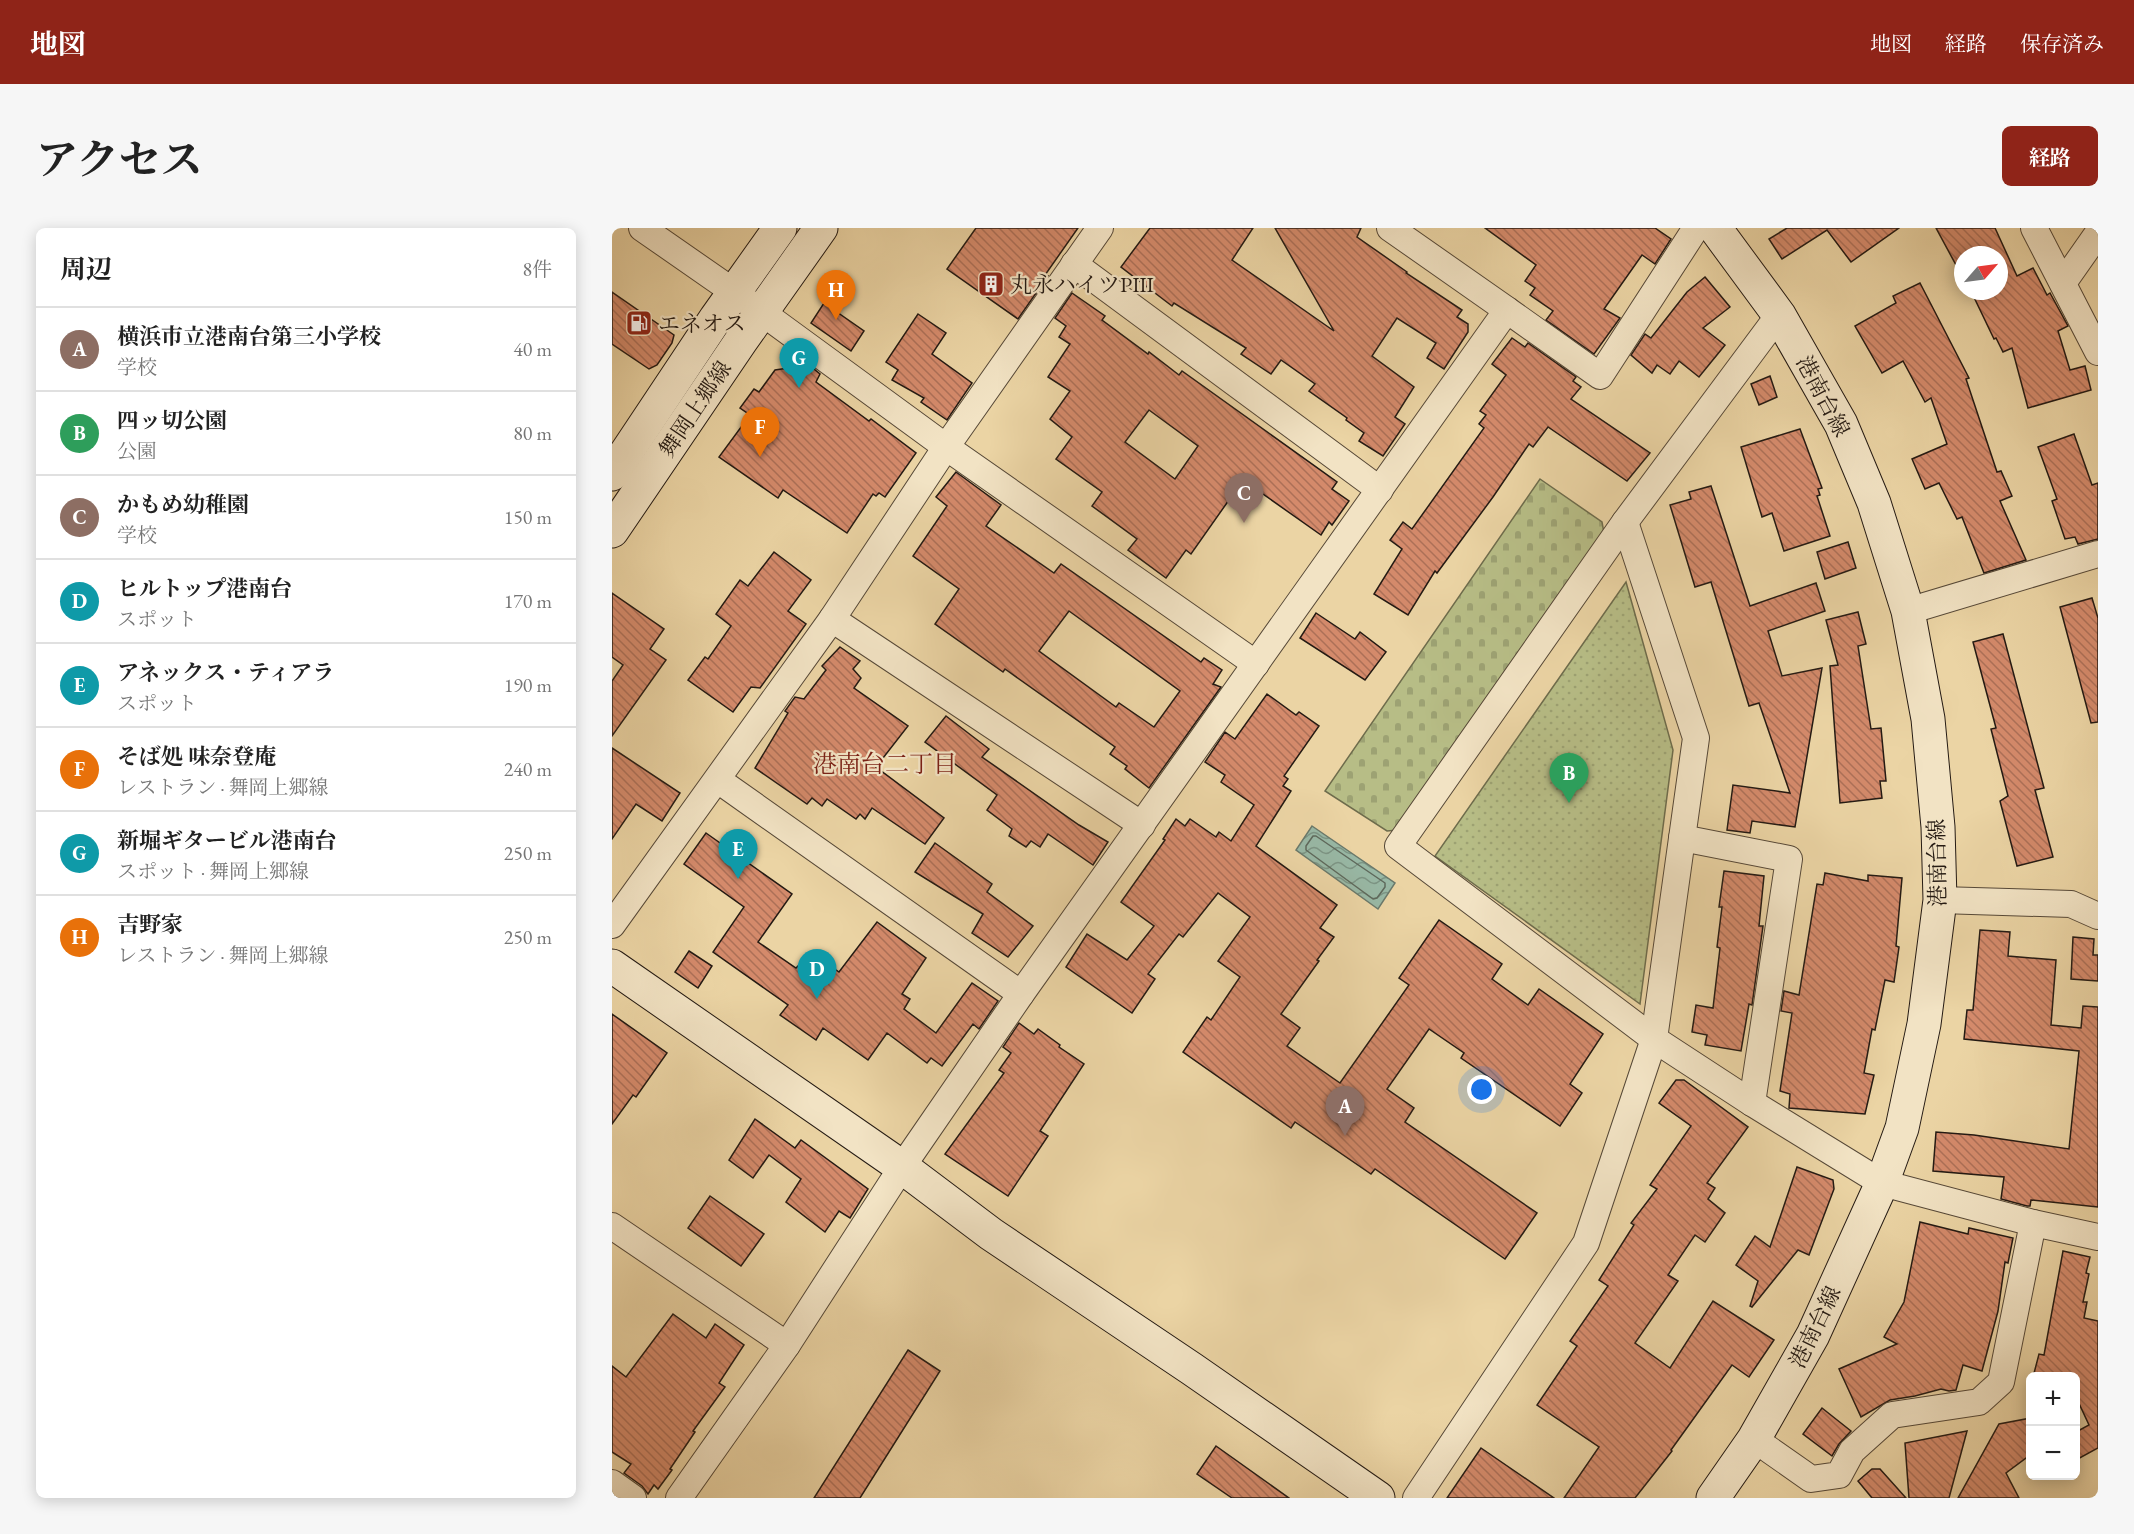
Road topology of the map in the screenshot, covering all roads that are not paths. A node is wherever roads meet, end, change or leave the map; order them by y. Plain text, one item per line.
1 (642, 228) edge
2 (780, 228) edge
3 (821, 228) edge
4 (1100, 228) edge
5 (1390, 228) edge
6 (1696, 228) edge
7 (1716, 228) edge
8 (2034, 228) edge
9 (2098, 233) edge
10 (1074, 264) junction
11 (2063, 283) junction
12 (734, 292) junction
13 (1507, 310) junction
14 (760, 313) junction
15 (1779, 315) junction
16 (2098, 352) edge
17 (946, 447) junction
18 (612, 474) edge
19 (1380, 490) junction
20 (1625, 522) junction
21 (612, 531) edge
22 (2098, 554) edge
23 (1908, 610) junction
24 (832, 619) junction
25 (1256, 664) junction
26 (718, 780) junction
27 (1142, 825) junction
28 (1682, 838) junction
29 (1940, 900) junction
30 (2098, 916) edge
31 (612, 925) edge
32 (612, 966) edge
33 (1021, 994) junction
34 (1654, 1039) junction
35 (1752, 1103) junction
36 (902, 1167) junction
37 (1882, 1183) junction
38 (2033, 1223) junction
39 (612, 1226) edge
40 (2098, 1237) edge
41 (787, 1345) junction
42 (1754, 1439) junction
43 (612, 1483) edge
44 (633, 1498) edge
45 (679, 1498) edge
46 (1378, 1498) edge
47 (1416, 1498) edge
48 (1713, 1498) edge

1 - 12 street
2 - 12 street, 舞岡上郷線
3 - 14 street, 舞岡上郷線
4 - 10 street
5 - 13 street
6 - 13 street
7 - 15 street, 港南台線
8 - 11 street
9 - 11 street
10 - 17 street
10 - 19 street
11 - 16 street
12 - 14 street
12 - 18 street, 舞岡上郷線
13 - 19 street
14 - 17 street
14 - 21 street, 舞岡上郷線
15 - 20 street
15 - 23 street, 港南台線
17 - 24 street
17 - 25 street
19 - 25 street
20 - 28 street
20 - 34 street
22 - 23 street
23 - 29 street, 港南台線
24 - 26 street
24 - 27 street
25 - 27 street
26 - 31 street
26 - 33 street
27 - 33 street
28 - 34 street
28 - 35 street
29 - 30 street
29 - 37 street, 港南台線
32 - 36 street
33 - 36 street
34 - 35 street
34 - 47 street
35 - 37 street
36 - 41 street
36 - 46 street
37 - 38 street
37 - 42 street, 港南台線
38 - 40 street
38 - 42 street
39 - 41 street
41 - 45 street
42 - 48 street, 港南台線
43 - 44 street

